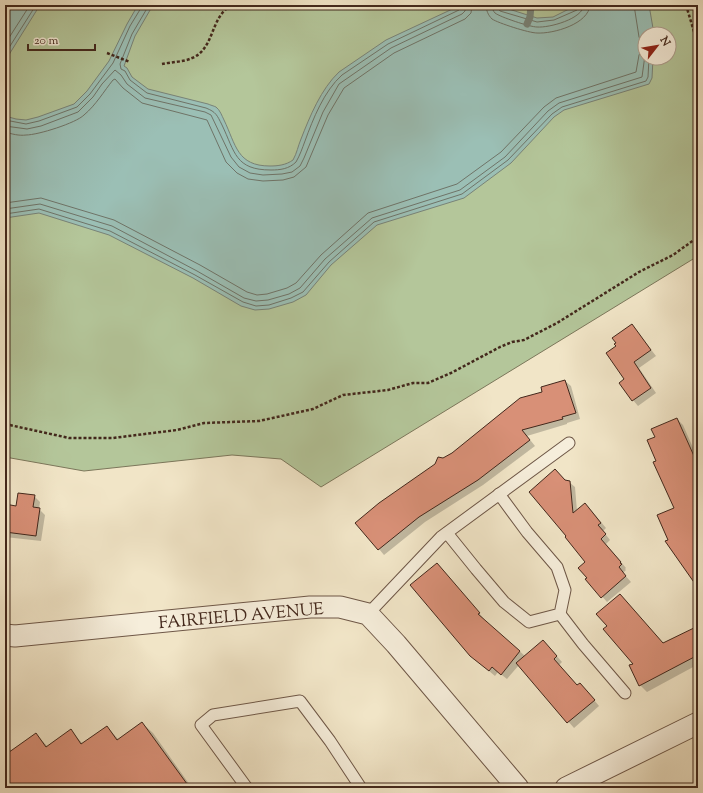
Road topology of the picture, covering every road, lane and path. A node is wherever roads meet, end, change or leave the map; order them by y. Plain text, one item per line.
1 (232, 5) edge
2 (686, 5) edge
3 (698, 45) edge
4 (107, 53) dead end
5 (130, 62) dead end
6 (162, 64) dead end
7 (698, 237) edge
8 (5, 424) edge
9 (569, 443) dead end
10 (499, 494) junction
11 (447, 532) junction
12 (368, 614) junction
13 (560, 614) junction
14 (5, 635) edge
15 (625, 693) dead end
16 (698, 723) edge
17 (246, 788) edge
18 (361, 788) edge
19 (518, 788) edge
20 (566, 788) edge

1 - 6 path
2 - 3 path
4 - 5 path
7 - 8 path
9 - 10 lane
10 - 11 lane
10 - 13 lane
11 - 12 lane
11 - 13 lane
12 - 14 street, FAIRFIELD AVENUE
12 - 19 street
13 - 15 lane
16 - 20 street
17 - 18 lane

